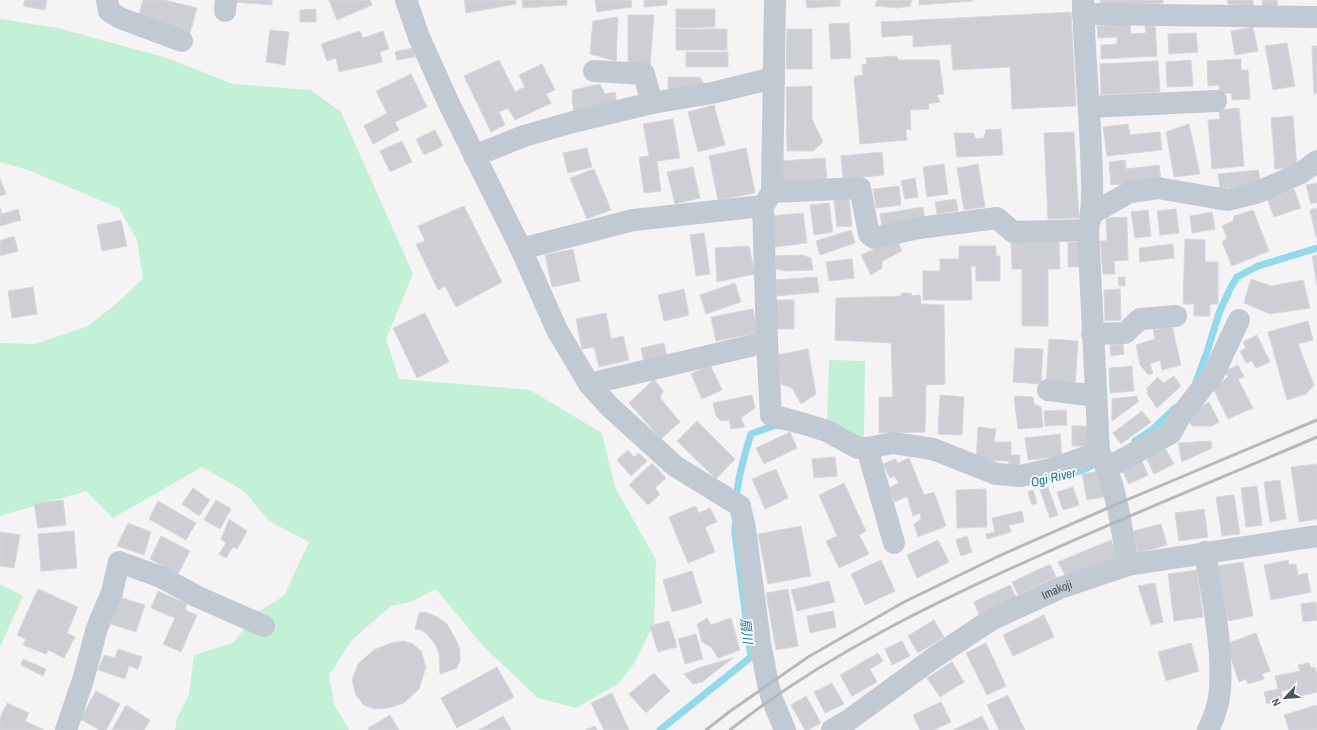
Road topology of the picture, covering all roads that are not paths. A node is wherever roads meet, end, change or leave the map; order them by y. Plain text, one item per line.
1 (107, 0) edge
2 (406, 0) edge
3 (775, 0) edge
4 (1083, 7) edge
5 (1317, 17) edge
6 (182, 41) dead end
7 (594, 71) dead end
8 (774, 78) junction
9 (1216, 101) dead end
10 (652, 103) junction
11 (1089, 107) junction
12 (474, 156) junction
13 (1317, 161) edge
14 (767, 199) junction
15 (1090, 222) junction
16 (521, 249) junction
17 (1176, 316) dead end
18 (1238, 320) dead end
19 (1092, 334) junction
20 (767, 342) junction
21 (589, 384) junction
22 (1048, 390) dead end
23 (1096, 396) junction
24 (867, 448) junction
25 (1103, 460) junction
26 (1317, 536) edge
27 (894, 543) dead end
28 (1205, 552) junction
29 (1128, 565) junction
30 (264, 626) dead end
31 (66, 730) edge
32 (785, 730) edge
33 (832, 730) edge
34 (1208, 730) edge

1 - 6 street
2 - 12 street
3 - 8 street
4 - 5 street
4 - 11 street
7 - 10 street
8 - 10 street
8 - 14 street
9 - 11 street
10 - 12 street
11 - 15 street
12 - 16 street
13 - 15 street
14 - 15 street
14 - 16 street
14 - 20 street
15 - 19 street
16 - 21 street
17 - 19 street
18 - 25 street
19 - 23 street
20 - 21 street
20 - 24 street
21 - 32 street
22 - 23 street
23 - 25 street
24 - 25 street
24 - 27 street
25 - 29 street
26 - 28 street, Imakoji
28 - 29 street, Imakoji
28 - 34 street
29 - 33 street, Imakoji
30 - 31 street

